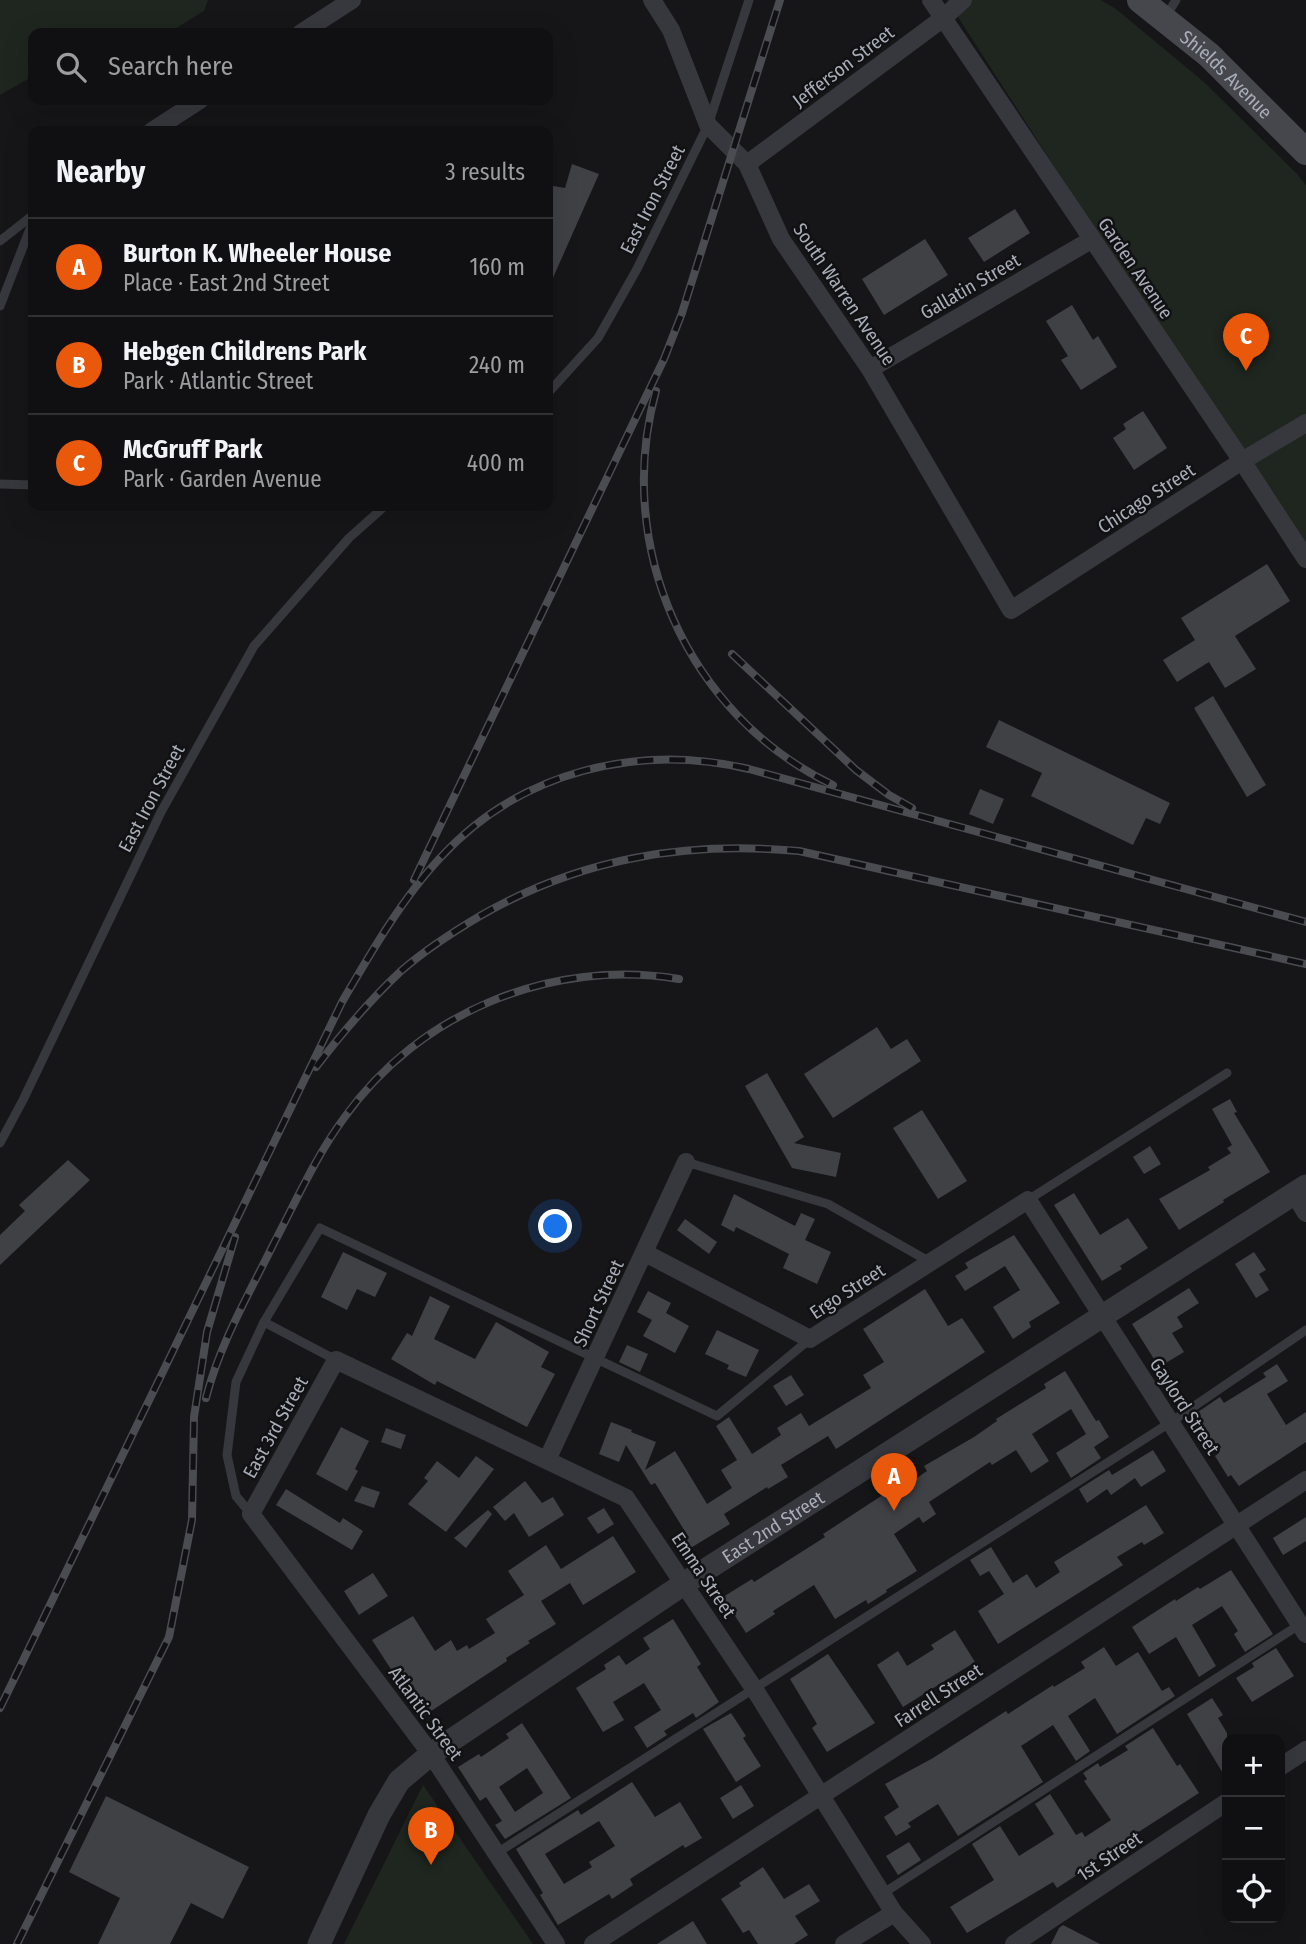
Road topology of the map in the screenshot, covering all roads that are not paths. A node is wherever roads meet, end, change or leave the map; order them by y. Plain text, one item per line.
1 (352, 0) edge
2 (652, 0) edge
3 (749, 0) edge
4 (931, 0) edge
5 (963, 0) edge
6 (1140, 0) edge
7 (1170, 10) edge
8 (942, 19) junction
9 (309, 28) edge
10 (192, 105) edge
11 (709, 125) junction
12 (160, 126) edge
13 (1306, 152) edge
14 (747, 164) junction
15 (28, 219) edge
16 (28, 234) edge
17 (1091, 240) junction
18 (0, 241) edge
19 (0, 306) edge
20 (870, 369) junction
21 (553, 388) edge
22 (1306, 423) edge
23 (1242, 461) junction
24 (0, 484) edge
25 (28, 485) edge
26 (379, 511) edge
27 (1306, 559) edge
28 (1011, 610) joint
29 (1227, 1073) dead end
30 (0, 1143) edge
31 (686, 1162) joint
32 (1302, 1198) edge
33 (1028, 1200) junction
34 (645, 1253) junction
35 (930, 1262) junction
36 (1103, 1317) junction
37 (264, 1322) junction
38 (1306, 1330) edge
39 (810, 1339) junction
40 (336, 1360) junction
41 (595, 1360) junction
42 (1171, 1423) junction
43 (547, 1460) junction
44 (1306, 1480) edge
45 (251, 1514) junction
46 (1236, 1525) junction
47 (685, 1583) junction
48 (1304, 1626) edge
49 (755, 1690) junction
50 (1306, 1750) edge
51 (431, 1754) junction
52 (1285, 1764) edge
53 (822, 1796) junction
54 (1222, 1805) edge
55 (497, 1853) junction
56 (882, 1894) junction
57 (894, 1913) junction
58 (319, 1944) edge
59 (556, 1944) edge
60 (593, 1944) edge
61 (844, 1944) edge
62 (922, 1944) edge
63 (1014, 1944) edge

1 - 9 street
2 - 11 street, South Warren Avenue
3 - 11 lane, East Iron Street
4 - 8 street, Garden Avenue
5 - 8 street, Jefferson Street
6 - 7 main road, Shields Avenue
7 - 13 main road, Shields Avenue
8 - 14 street, Jefferson Street
8 - 17 street, Garden Avenue
10 - 12 street
11 - 14 street, South Warren Avenue
11 - 21 lane, East Iron Street
14 - 20 street, South Warren Avenue
15 - 18 lane
16 - 19 lane
17 - 20 street, Gallatin Street
17 - 23 street, Garden Avenue
20 - 28 street, South Warren Avenue
22 - 23 street, Chicago Street
23 - 27 street, Garden Avenue
23 - 28 street, Chicago Street
24 - 25 lane
26 - 30 lane, East Iron Street
29 - 33 lane
31 - 34 street, Short Street
31 - 35 lane
32 - 36 street, East 2nd Street
33 - 35 street, Ergo Street
33 - 36 street, Gaylord Street
34 - 39 street, Ergo Street
34 - 41 street, Short Street
35 - 39 street, Ergo Street
36 - 42 street, Gaylord Street
36 - 47 street, East 2nd Street
37 - 40 lane
37 - 41 lane
37 - 45 lane
38 - 42 lane
39 - 41 lane
40 - 43 street, Emma Street
40 - 45 street, East 3rd Street
41 - 43 street, Short Street
42 - 46 street, Gaylord Street
42 - 49 lane
43 - 47 street, Emma Street
44 - 46 street, Farrell Street
45 - 51 street, Atlantic Street
46 - 48 street, Gaylord Street
46 - 53 street, Farrell Street
47 - 49 street, Emma Street
47 - 51 street, East 2nd Street
48 - 56 lane
49 - 53 street, Emma Street
49 - 55 lane
50 - 52 street
51 - 55 street, Atlantic Street
51 - 58 street, East 2nd Street
53 - 56 street, Emma Street
53 - 60 street, Farrell Street
54 - 63 street, 1st Street
55 - 59 street, Atlantic Street
56 - 57 street, Emma Street
57 - 61 street
57 - 62 street, Emma Street

